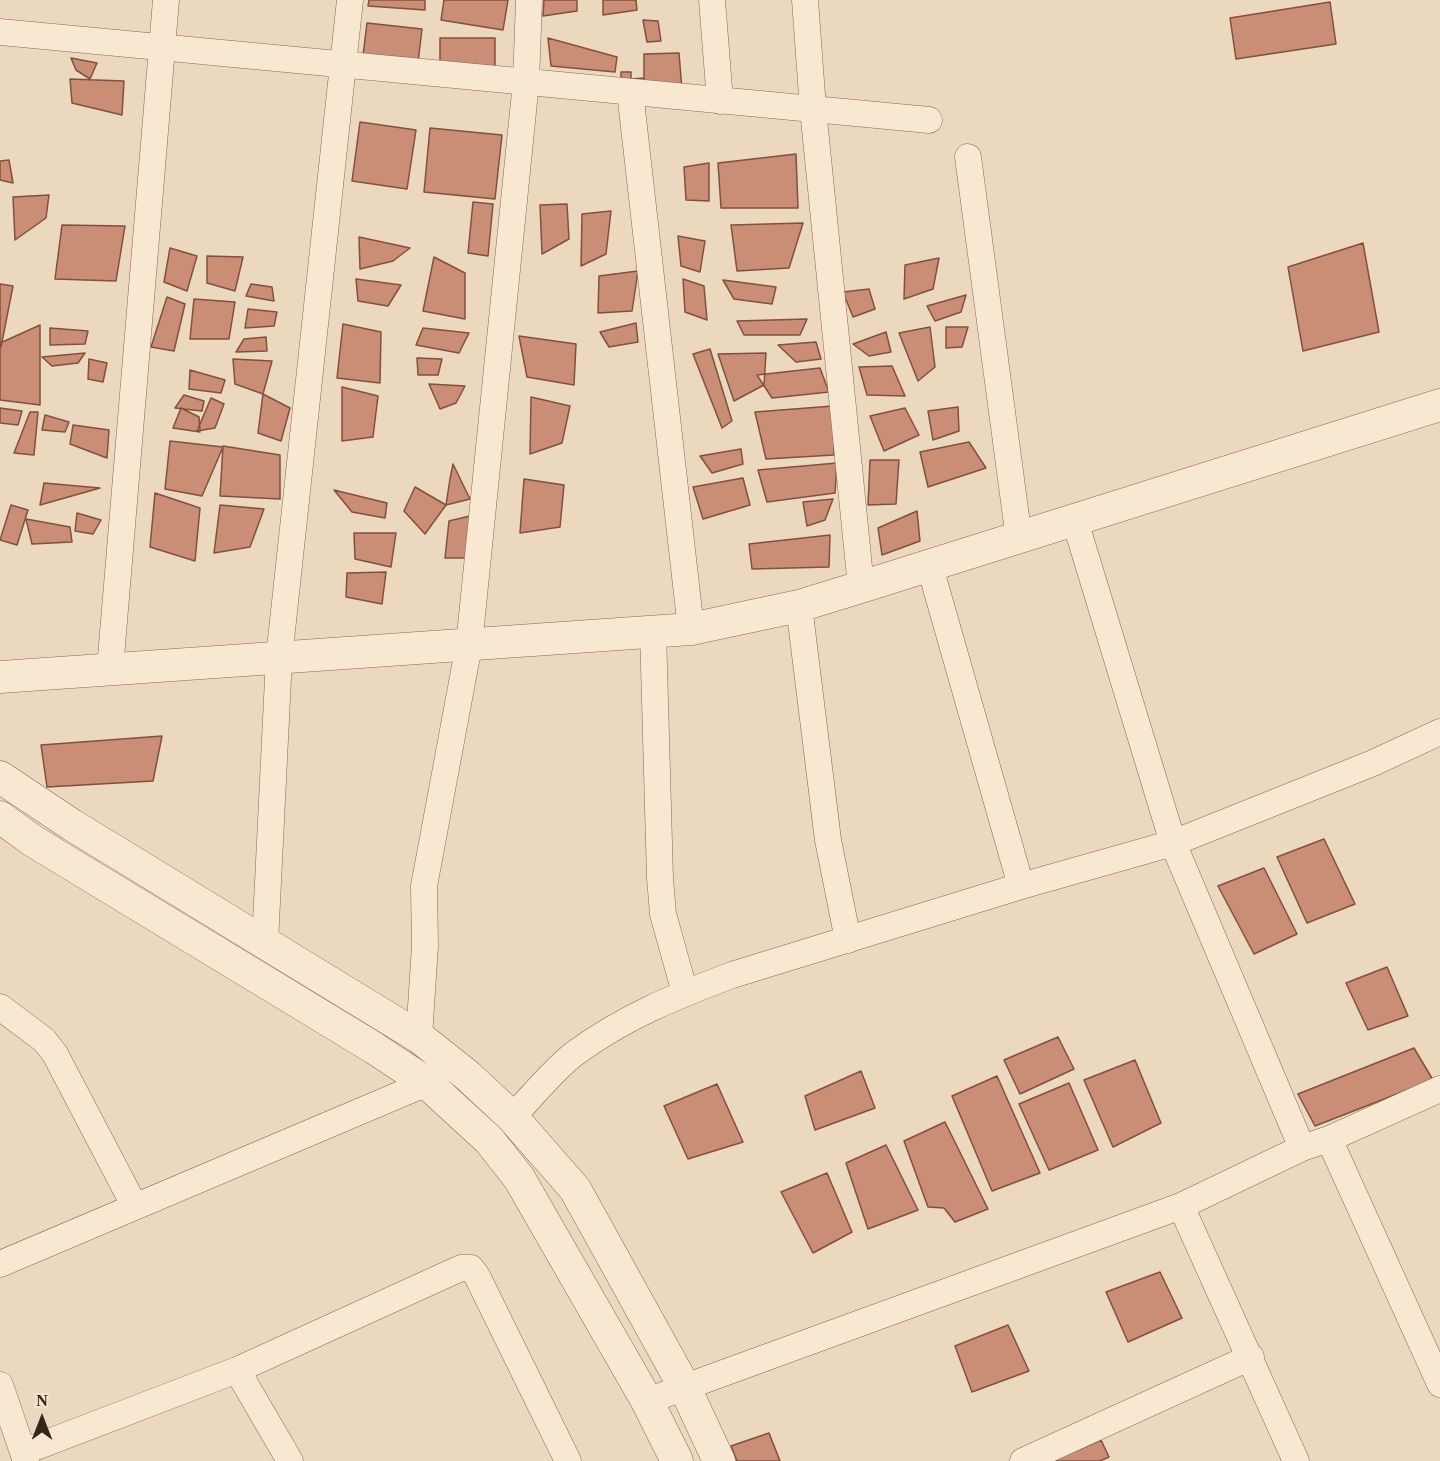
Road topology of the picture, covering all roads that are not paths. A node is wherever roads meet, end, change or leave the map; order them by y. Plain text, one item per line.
1 (166, 0) edge
2 (350, 0) edge
3 (530, 0) edge
4 (712, 0) edge
5 (805, 0) edge
6 (0, 32) edge
7 (162, 47) junction
8 (344, 65) junction
9 (526, 82) junction
10 (630, 92) junction
11 (720, 101) junction
12 (813, 110) junction
13 (929, 120) dead end
14 (968, 157) dead end
15 (1440, 405) edge
16 (1075, 521) junction
17 (1019, 539) junction
18 (930, 567) junction
19 (861, 587) junction
20 (799, 606) junction
21 (691, 629) junction
22 (653, 631) junction
23 (469, 645) junction
24 (279, 658) junction
25 (110, 669) junction
26 (0, 677) edge
27 (1440, 732) edge
28 (0, 777) edge
29 (0, 817) edge
30 (1173, 843) junction
31 (1021, 886) junction
32 (848, 940) junction
33 (265, 943) junction
34 (685, 993) junction
35 (0, 1007) edge
36 (419, 1037) junction
37 (427, 1083) junction
38 (1440, 1089) edge
39 (512, 1117) junction
40 (1329, 1139) junction
41 (1302, 1148) junction
42 (134, 1205) junction
43 (1181, 1206) junction
44 (0, 1264) edge
45 (1251, 1357) junction
46 (237, 1370) junction
47 (1440, 1384) edge
48 (0, 1385) edge
49 (685, 1388) junction
50 (647, 1401) junction
51 (25, 1456) edge
52 (290, 1461) edge
53 (568, 1461) edge
54 (677, 1461) edge
55 (719, 1461) edge
56 (1023, 1461) edge
57 (1296, 1461) edge

1 - 7 street
2 - 8 street
3 - 9 street
4 - 11 street
5 - 12 street
6 - 7 street
7 - 8 street
7 - 25 street
8 - 9 street
8 - 24 street
9 - 10 street
9 - 23 street
10 - 11 street
10 - 21 street
11 - 12 street
12 - 13 street
12 - 19 street
14 - 17 street
15 - 16 street
16 - 17 street
16 - 30 street
17 - 18 street
18 - 19 street
18 - 31 street
19 - 20 street
20 - 21 street
20 - 32 street
21 - 22 street
22 - 23 street
22 - 34 street
23 - 24 street
23 - 36 street
24 - 25 street
24 - 33 street
25 - 26 street
27 - 30 street
28 - 33 street
29 - 37 street
30 - 31 street
30 - 41 street
31 - 32 street
32 - 34 street
33 - 36 street
34 - 39 street
35 - 42 street
36 - 39 street
37 - 42 street
37 - 50 street
38 - 40 street
39 - 49 street
40 - 41 street
40 - 47 street
41 - 43 street
42 - 44 street
43 - 45 street
43 - 49 street
45 - 56 street
45 - 57 street
46 - 51 street
46 - 52 street
46 - 53 street
48 - 51 street
49 - 50 street
49 - 55 street
50 - 54 street

